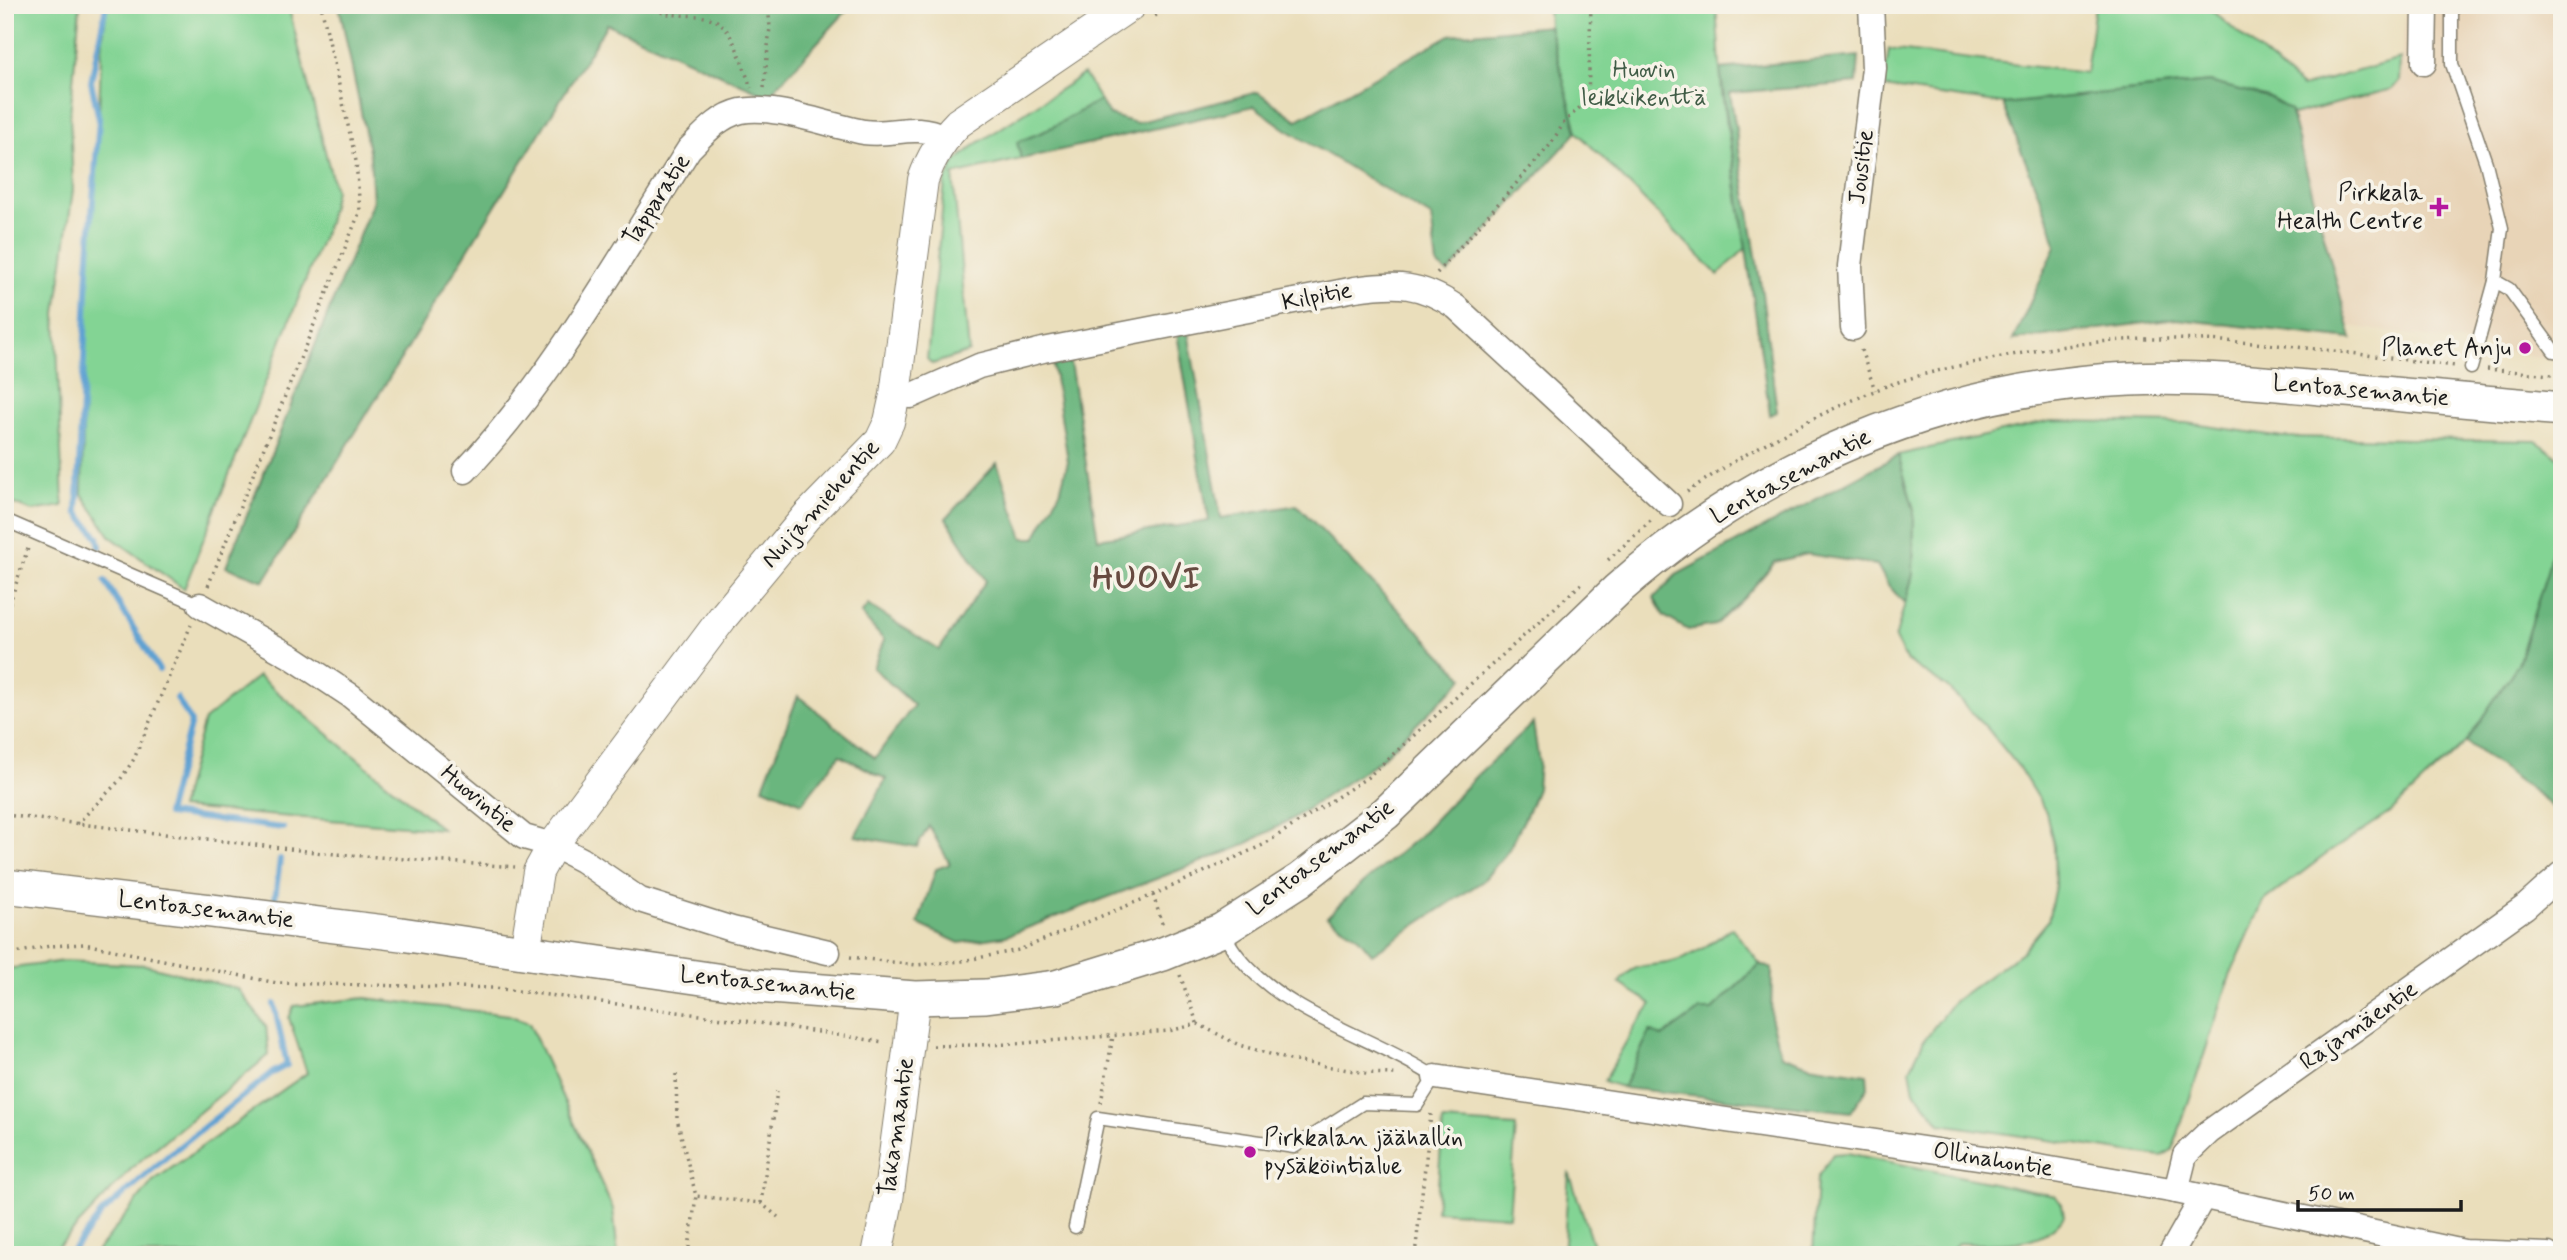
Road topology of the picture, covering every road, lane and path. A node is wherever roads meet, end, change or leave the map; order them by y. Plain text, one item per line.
1 (321, 5) edge
2 (649, 5) edge
3 (768, 5) edge
4 (1170, 5) edge
5 (1591, 5) edge
6 (1871, 5) edge
7 (2425, 5) edge
8 (2452, 5) edge
9 (1138, 14) edge
10 (2424, 63) joint
11 (2452, 64) junction
12 (760, 111) junction
13 (944, 137) junction
14 (2495, 281) junction
15 (1424, 289) junction
16 (1853, 328) joint
17 (2562, 352) edge
18 (2471, 368) junction
19 (2562, 376) edge
20 (1875, 390) junction
21 (895, 395) junction
22 (2562, 409) edge
23 (465, 471) dead end
24 (1669, 504) junction
25 (5, 520) edge
26 (35, 533) junction
27 (1607, 560) dead end
28 (1586, 579) dead end
29 (200, 605) junction
30 (5, 617) edge
31 (5, 815) edge
32 (77, 824) junction
33 (553, 845) junction
34 (538, 872) junction
35 (2562, 874) edge
36 (5, 886) edge
37 (1153, 895) junction
38 (1222, 930) junction
39 (1166, 937) dead end
40 (524, 952) junction
41 (828, 952) joint
42 (5, 956) edge
43 (1177, 966) dead end
44 (915, 998) junction
45 (1198, 1024) junction
46 (1113, 1036) junction
47 (908, 1045) junction
48 (676, 1074) dead end
49 (1435, 1077) junction
50 (777, 1091) dead end
51 (1098, 1118) junction
52 (2176, 1192) junction
53 (696, 1196) junction
54 (2203, 1197) junction
55 (761, 1203) junction
56 (778, 1217) dead end
57 (1076, 1227) dead end
58 (688, 1255) edge
59 (877, 1255) edge
60 (1415, 1255) edge
61 (2170, 1255) edge
62 (2548, 1255) edge

1 - 29 path
2 - 12 path
3 - 12 path
4 - 9 path
5 - 15 path
6 - 16 street, Jousitie
7 - 10 street
8 - 11 lane
9 - 13 street, Nuijamiehentie
10 - 11 lane
11 - 14 lane
12 - 13 street, Tapparatie
12 - 23 street, Tapparatie
13 - 21 street, Nuijamiehentie
14 - 17 lane
14 - 18 lane
15 - 21 street, Kilpitie
15 - 24 street, Kilpitie
16 - 20 path
18 - 19 path
18 - 20 path
20 - 24 path
21 - 33 street, Nuijamiehentie
22 - 38 main road, Lentoasemantie
24 - 27 path
25 - 26 lane, Huovintie
26 - 29 lane, Huovintie
26 - 30 path
28 - 37 path
29 - 32 path
29 - 33 street, Huovintie
31 - 32 path
32 - 34 path
33 - 34 street, Nuijamiehentie
33 - 41 street, Huovintie
34 - 40 street, Nuijamiehentie
35 - 52 street, Rajamäentie
36 - 40 main road, Lentoasemantie
37 - 39 path
37 - 41 path
38 - 44 main road, Lentoasemantie
38 - 49 lane
40 - 44 main road, Lentoasemantie
42 - 47 path
43 - 45 path
44 - 47 street, Takamaantie
45 - 46 path
45 - 49 path
46 - 47 path
46 - 51 path
47 - 59 street, Takamaantie
48 - 53 path
49 - 51 lane
49 - 52 street, Ollinahontie
49 - 60 path
50 - 55 path
51 - 57 lane
52 - 54 street, Ollinahontie
53 - 55 path
53 - 58 path
54 - 61 street
54 - 62 street, Ollinahontie
55 - 56 path

